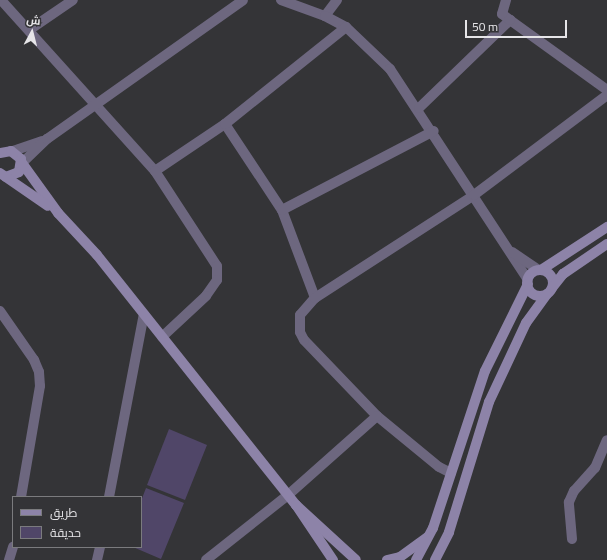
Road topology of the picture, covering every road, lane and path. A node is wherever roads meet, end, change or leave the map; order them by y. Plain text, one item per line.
1 (1, 0) edge
2 (73, 0) edge
3 (243, 0) edge
4 (281, 0) edge
5 (337, 0) edge
6 (506, 0) edge
7 (326, 16) junction
8 (510, 20) junction
9 (346, 27) junction
10 (29, 30) junction
11 (607, 90) edge
12 (607, 95) edge
13 (97, 106) junction
14 (419, 108) junction
15 (225, 124) junction
16 (434, 131) junction
17 (47, 139) junction
18 (0, 145) edge
19 (12, 151) junction
20 (0, 153) edge
21 (22, 163) junction
22 (155, 171) junction
23 (2, 176) edge
24 (474, 195) junction
25 (282, 210) junction
26 (58, 213) junction
27 (607, 227) edge
28 (607, 244) edge
29 (510, 251) junction
30 (540, 270) junction
31 (528, 282) junction
32 (550, 291) junction
33 (315, 298) junction
34 (0, 312) edge
35 (144, 314) junction
36 (162, 337) junction
37 (377, 416) junction
38 (607, 440) edge
39 (451, 473) junction
40 (288, 495) junction
41 (21, 496) edge
42 (109, 496) edge
43 (296, 505) junction
44 (430, 536) junction
45 (572, 539) dead end
46 (13, 548) edge
47 (100, 548) edge
48 (347, 553) junction
49 (9, 560) edge
50 (97, 560) edge
51 (206, 560) edge
52 (333, 560) edge
53 (356, 560) edge
54 (362, 560) edge
55 (387, 560) edge
56 (416, 560) edge
57 (436, 560) edge

1 - 10 street
2 - 10 street
3 - 13 street
4 - 7 street
5 - 7 street
6 - 8 street
7 - 9 street
8 - 11 street
8 - 14 street
9 - 14 street
9 - 15 street
10 - 13 street
12 - 24 street
13 - 17 street
13 - 22 street
14 - 16 street
15 - 22 street
15 - 25 street
16 - 24 street
16 - 25 street
17 - 19 street
17 - 21 street
18 - 19 main road
19 - 20 main road
19 - 21 main road
21 - 23 main road
21 - 26 main road
22 - 36 street
23 - 26 main road
24 - 29 street
24 - 33 street
25 - 33 street
26 - 35 main road
27 - 30 main road
28 - 32 main road
29 - 30 street
29 - 31 street
30 - 31 main road
30 - 32 main road
31 - 32 main road
31 - 39 main road
32 - 57 main road
33 - 37 street
34 - 41 street
35 - 36 main road
35 - 42 street
36 - 40 main road
37 - 39 street
37 - 40 street
38 - 45 street
39 - 44 main road
40 - 43 main road
40 - 51 street
43 - 48 main road
43 - 52 main road
44 - 55 main road
44 - 56 main road
46 - 49 street
47 - 50 street
48 - 53 main road
48 - 54 main road

